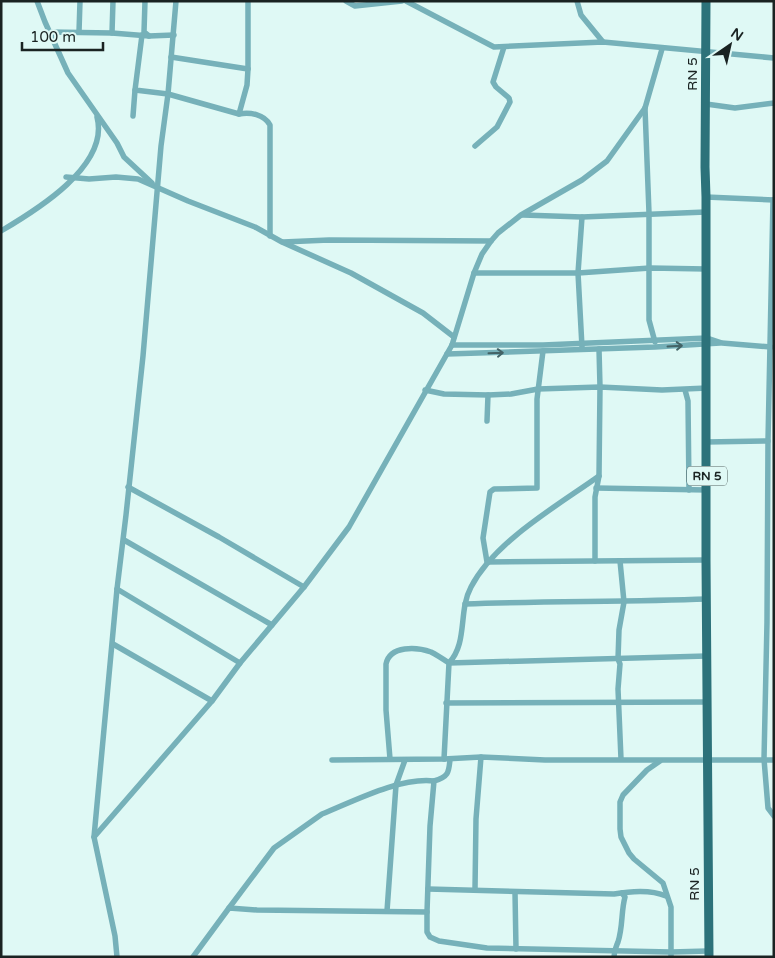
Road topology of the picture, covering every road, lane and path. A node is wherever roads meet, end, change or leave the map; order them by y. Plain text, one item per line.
1 (37, 1) edge
2 (42, 1) edge
3 (80, 1) edge
4 (113, 1) edge
5 (145, 1) edge
6 (176, 1) edge
7 (248, 1) edge
8 (346, 1) edge
9 (404, 1) edge
10 (577, 1) edge
11 (706, 1) edge
12 (40, 9) junction
13 (49, 32) junction
14 (79, 32) junction
15 (112, 33) junction
16 (174, 35) junction
17 (145, 36) junction
18 (604, 42) junction
19 (504, 47) junction
20 (662, 48) junction
21 (706, 52) junction
22 (171, 57) junction
23 (774, 58) edge
24 (248, 69) junction
25 (135, 90) junction
26 (168, 94) junction
27 (774, 103) edge
28 (706, 104) junction
29 (646, 108) junction
30 (239, 114) junction
31 (97, 115) junction
32 (133, 116) dead end
33 (475, 146) dead end
34 (66, 177) dead end
35 (74, 179) junction
36 (157, 187) junction
37 (706, 197) junction
38 (773, 200) edge
39 (706, 212) junction
40 (649, 214) junction
41 (521, 215) junction
42 (582, 217) junction
43 (1, 231) edge
44 (270, 236) junction
45 (490, 241) junction
46 (282, 242) junction
47 (650, 268) junction
48 (706, 269) junction
49 (474, 273) junction
50 (578, 273) junction
51 (454, 337) junction
52 (707, 342) junction
53 (655, 344) junction
54 (452, 345) junction
55 (582, 346) junction
56 (771, 347) junction
57 (599, 349) junction
58 (544, 351) junction
59 (447, 354) junction
60 (600, 387) junction
61 (707, 388) junction
62 (538, 389) junction
63 (425, 390) junction
64 (684, 390) junction
65 (488, 396) junction
66 (487, 421) dead end
67 (768, 441) junction
68 (706, 442) junction
69 (599, 476) junction
70 (128, 487) junction
71 (596, 488) junction
72 (689, 490) junction
73 (707, 490) junction
74 (124, 540) junction
75 (706, 560) junction
76 (595, 561) junction
77 (620, 561) junction
78 (487, 562) junction
79 (304, 587) junction
80 (117, 589) junction
81 (707, 600) junction
82 (624, 602) junction
83 (465, 604) junction
84 (272, 625) junction
85 (113, 644) junction
86 (707, 656) junction
87 (618, 659) junction
88 (449, 662) junction
89 (240, 663) junction
90 (212, 701) junction
91 (619, 702) junction
92 (707, 702) junction
93 (446, 703) junction
94 (480, 757) junction
95 (447, 759) junction
96 (621, 759) junction
97 (707, 759) junction
98 (764, 759) junction
99 (332, 760) dead end
100 (390, 760) junction
101 (405, 760) junction
102 (661, 760) junction
103 (774, 760) edge
104 (434, 781) junction
105 (396, 785) junction
106 (774, 816) edge
107 (94, 836) junction
108 (428, 889) junction
109 (475, 889) junction
110 (515, 892) junction
111 (624, 895) junction
112 (666, 896) junction
113 (229, 908) junction
114 (387, 911) junction
115 (427, 912) junction
116 (619, 941) junction
117 (516, 949) junction
118 (628, 950) junction
119 (614, 953) edge
120 (671, 954) edge
121 (708, 954) edge
122 (117, 957) edge
123 (194, 957) edge

1 - 12 street
2 - 12 street
3 - 14 street
4 - 15 street
5 - 17 street
6 - 16 street
7 - 24 street
8 - 9 street
9 - 19 street
10 - 18 street
11 - 21 main road, RN 5 / RN 5
12 - 13 street
13 - 14 street
13 - 31 street
14 - 15 street
15 - 17 street
16 - 17 street
16 - 22 street
17 - 25 street
18 - 19 street
18 - 20 street
19 - 33 street
20 - 21 street
20 - 29 street
21 - 23 street
21 - 28 main road, RN 5 / RN 5
22 - 24 street
22 - 26 street
24 - 30 street
25 - 26 street
25 - 32 street
26 - 30 street
26 - 36 street
27 - 28 street
28 - 37 main road, RN 5 / RN 5
29 - 40 street
29 - 41 street
30 - 44 street
31 - 35 street
31 - 36 street
34 - 35 street
35 - 36 street
35 - 43 street
36 - 44 street
36 - 70 street
37 - 38 street
37 - 39 main road, RN 5 / RN 5
38 - 56 street
39 - 40 street
39 - 48 main road, RN 5 / RN 5
40 - 42 street
40 - 47 street
41 - 42 street
41 - 45 street
42 - 50 street
44 - 46 street
45 - 46 street
45 - 49 street
46 - 51 street
47 - 48 street
47 - 50 street
47 - 53 street
48 - 52 main road, RN 5 / RN 5
49 - 50 street
49 - 51 street
50 - 55 street
51 - 54 street
52 - 53 street
52 - 56 street
52 - 61 main road, RN 5 / RN 5
53 - 55 street
53 - 57 street
54 - 55 street
54 - 59 street
55 - 57 street
55 - 58 street
56 - 67 street
57 - 60 street
59 -> 58 street
58 - 62 street
59 - 63 street
60 - 62 street
60 - 64 street
60 - 69 street
61 - 64 street
61 - 68 main road, RN 5 / RN 5
62 - 65 street
62 - 78 street
63 - 65 street
63 - 79 street
64 - 72 street
65 - 66 street
67 - 68 street
67 - 98 street
68 - 73 main road, RN 5 / RN 5
69 - 71 street
69 - 78 street
70 - 74 street
70 - 79 street
71 - 72 street
71 - 76 street
72 - 73 street
73 - 75 main road, RN 5 / RN 5
74 - 80 street
74 - 84 street
75 - 77 street
75 - 81 main road, RN 5 / RN 5
76 - 77 street
76 - 78 street
77 - 82 street
78 - 83 street
79 - 84 street
80 - 85 street
80 - 89 street
81 - 82 street
81 - 86 main road, RN 5 / RN 5
82 - 83 street
82 - 87 street
83 - 88 street
84 - 89 street
85 - 90 street
85 - 107 street
86 - 87 street
86 - 92 main road, RN 5 / RN 5
87 - 88 street
87 - 91 street
88 - 93 street
88 - 100 street
89 - 90 street
90 - 107 street
91 - 92 street
91 - 93 street
91 - 96 street
92 - 97 main road, RN 5 / RN 5
93 - 95 street
94 - 95 street
94 - 96 street
94 - 109 street
95 - 101 street
95 - 104 street
96 - 102 street
97 - 98 street
97 - 102 street
97 - 121 main road, RN 5 / RN 5
98 - 103 street
98 - 106 street
99 - 100 street
100 - 101 street
101 - 105 street
102 - 112 street
104 - 105 street
104 - 108 street
105 - 113 street
105 - 114 street
107 - 122 street
108 - 109 street
108 - 115 street
109 - 110 street
110 - 111 street
110 - 117 street
111 - 112 street
111 - 116 street
112 - 120 street
113 - 114 street
113 - 123 street
114 - 115 street
115 - 117 street
116 - 118 street
116 - 119 street
117 - 119 street
118 - 119 street
118 - 120 street
120 - 121 street

